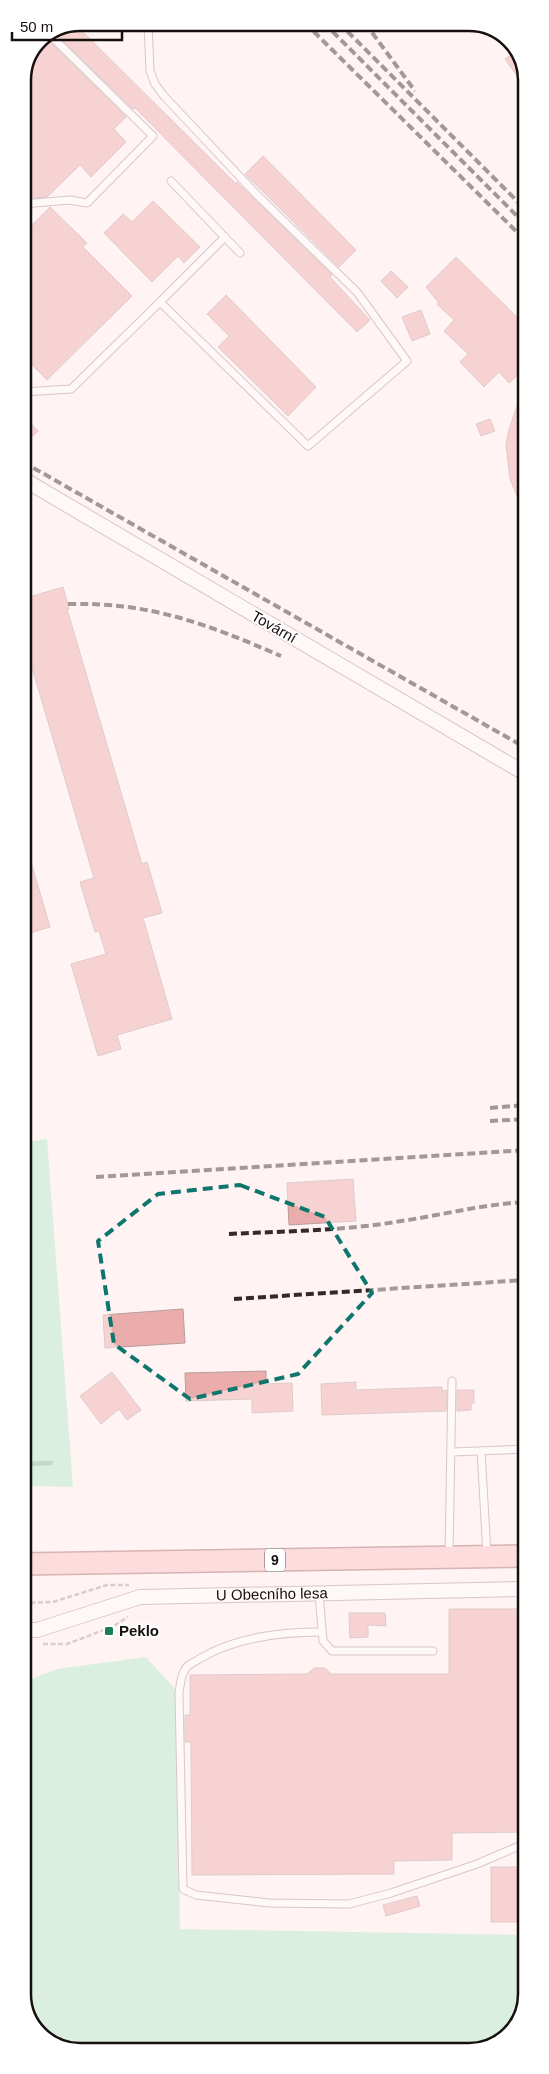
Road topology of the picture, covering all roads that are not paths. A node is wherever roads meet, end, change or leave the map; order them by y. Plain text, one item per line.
1 (148, 31) edge
2 (54, 39) edge
3 (171, 181) dead end
4 (31, 203) edge
5 (225, 237) junction
6 (240, 253) dead end
7 (160, 302) junction
8 (31, 391) edge
9 (31, 484) edge
10 (518, 769) edge
11 (452, 1382) dead end
12 (518, 1449) edge
13 (481, 1451) junction
14 (452, 1452) junction
15 (518, 1556) edge
16 (449, 1557) junction
17 (487, 1557) junction
18 (31, 1564) edge
19 (518, 1589) edge
20 (319, 1592) junction
21 (31, 1630) edge
22 (322, 1632) junction
23 (433, 1651) dead end
24 (518, 1846) edge

1 - 7 lane
2 - 4 lane
3 - 5 lane
5 - 6 lane
5 - 7 lane
7 - 8 lane
9 - 10 street, Tovární
11 - 14 lane
12 - 13 lane
13 - 14 lane
13 - 17 lane
14 - 16 lane
15 - 17 main road, 9
16 - 17 main road, 9
16 - 18 main road, 9
19 - 20 street, U Obecního lesa
20 - 21 street, U Obecního lesa
20 - 22 lane
22 - 23 lane
22 - 24 lane

